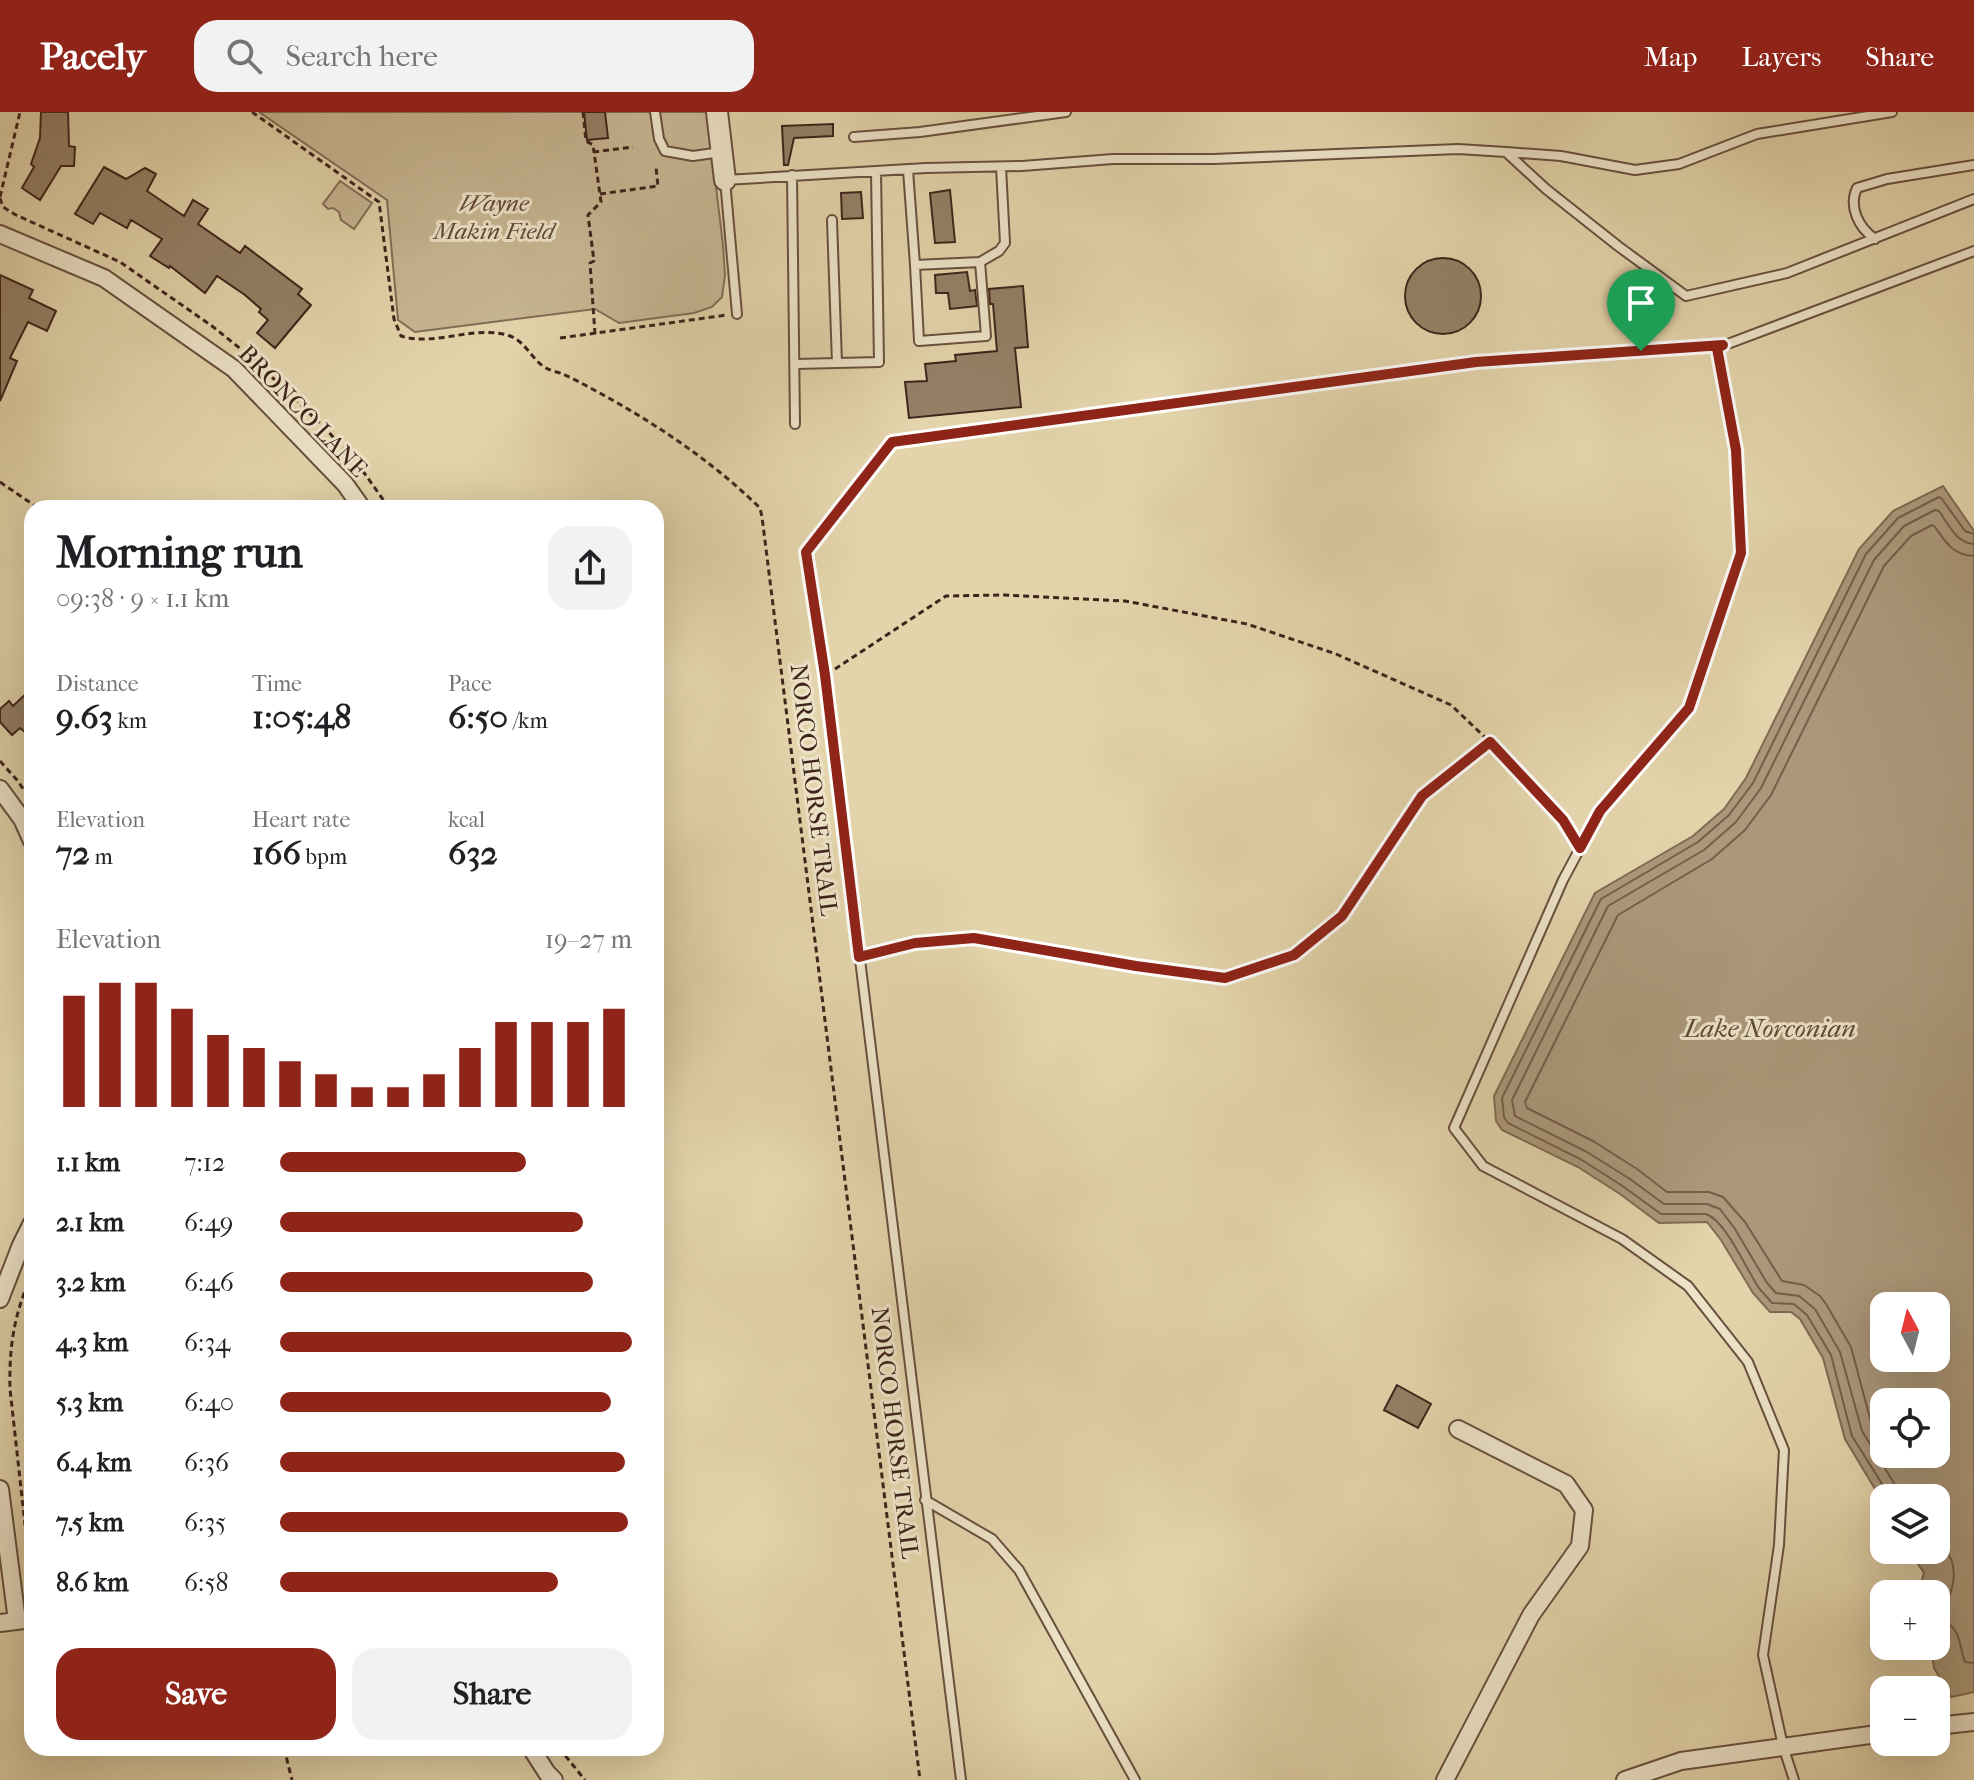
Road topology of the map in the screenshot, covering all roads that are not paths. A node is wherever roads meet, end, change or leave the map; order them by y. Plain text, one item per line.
1 (655, 112) edge
2 (717, 112) edge
3 (1066, 112) edge
4 (1892, 112) edge
5 (854, 137) dead end
6 (721, 152) junction
7 (1506, 152) junction
8 (1974, 165) edge
9 (1001, 167) junction
10 (908, 170) junction
11 (876, 172) junction
12 (792, 175) junction
13 (725, 180) junction
14 (1974, 199) edge
15 (832, 220) dead end
16 (0, 234) edge
17 (1875, 239) junction
18 (1974, 251) edge
19 (980, 262) junction
20 (915, 265) junction
21 (737, 314) road end
22 (1723, 345) junction
23 (837, 363) junction
24 (796, 364) junction
25 (795, 424) dead end
26 (356, 500) edge
27 (0, 789) edge
28 (24, 823) edge
29 (24, 1239) edge
30 (0, 1299) edge
31 (1458, 1429) dead end
32 (0, 1489) edge
33 (925, 1500) junction
34 (16, 1621) edge
35 (1974, 1722) edge
36 (1950, 1725) edge
37 (1870, 1735) edge
38 (1783, 1746) junction
39 (536, 1756) edge
40 (554, 1780) edge
41 (961, 1780) edge
42 (1135, 1780) edge
43 (1445, 1780) edge
44 (1625, 1780) edge
45 (1794, 1780) edge

1 - 6 lane
2 - 6 street
3 - 5 lane
4 - 7 lane
6 - 13 street
7 - 9 lane
7 - 17 lane
8 - 17 lane
9 - 10 lane
9 - 19 lane
10 - 11 lane
10 - 20 lane
11 - 12 lane
11 - 23 lane
12 - 13 lane
12 - 24 lane
13 - 21 lane
14 - 17 lane
15 - 23 lane
16 - 26 street, BRONCO LANE
18 - 22 lane
19 - 20 lane
19 - 20 lane
22 - 33 lane
22 - 38 lane
23 - 24 lane
24 - 25 lane
27 - 28 street
29 - 30 street
31 - 43 street
32 - 34 street
33 - 41 lane
33 - 42 lane
35 - 36 street
37 - 38 street
38 - 44 street
38 - 45 lane
39 - 40 street

